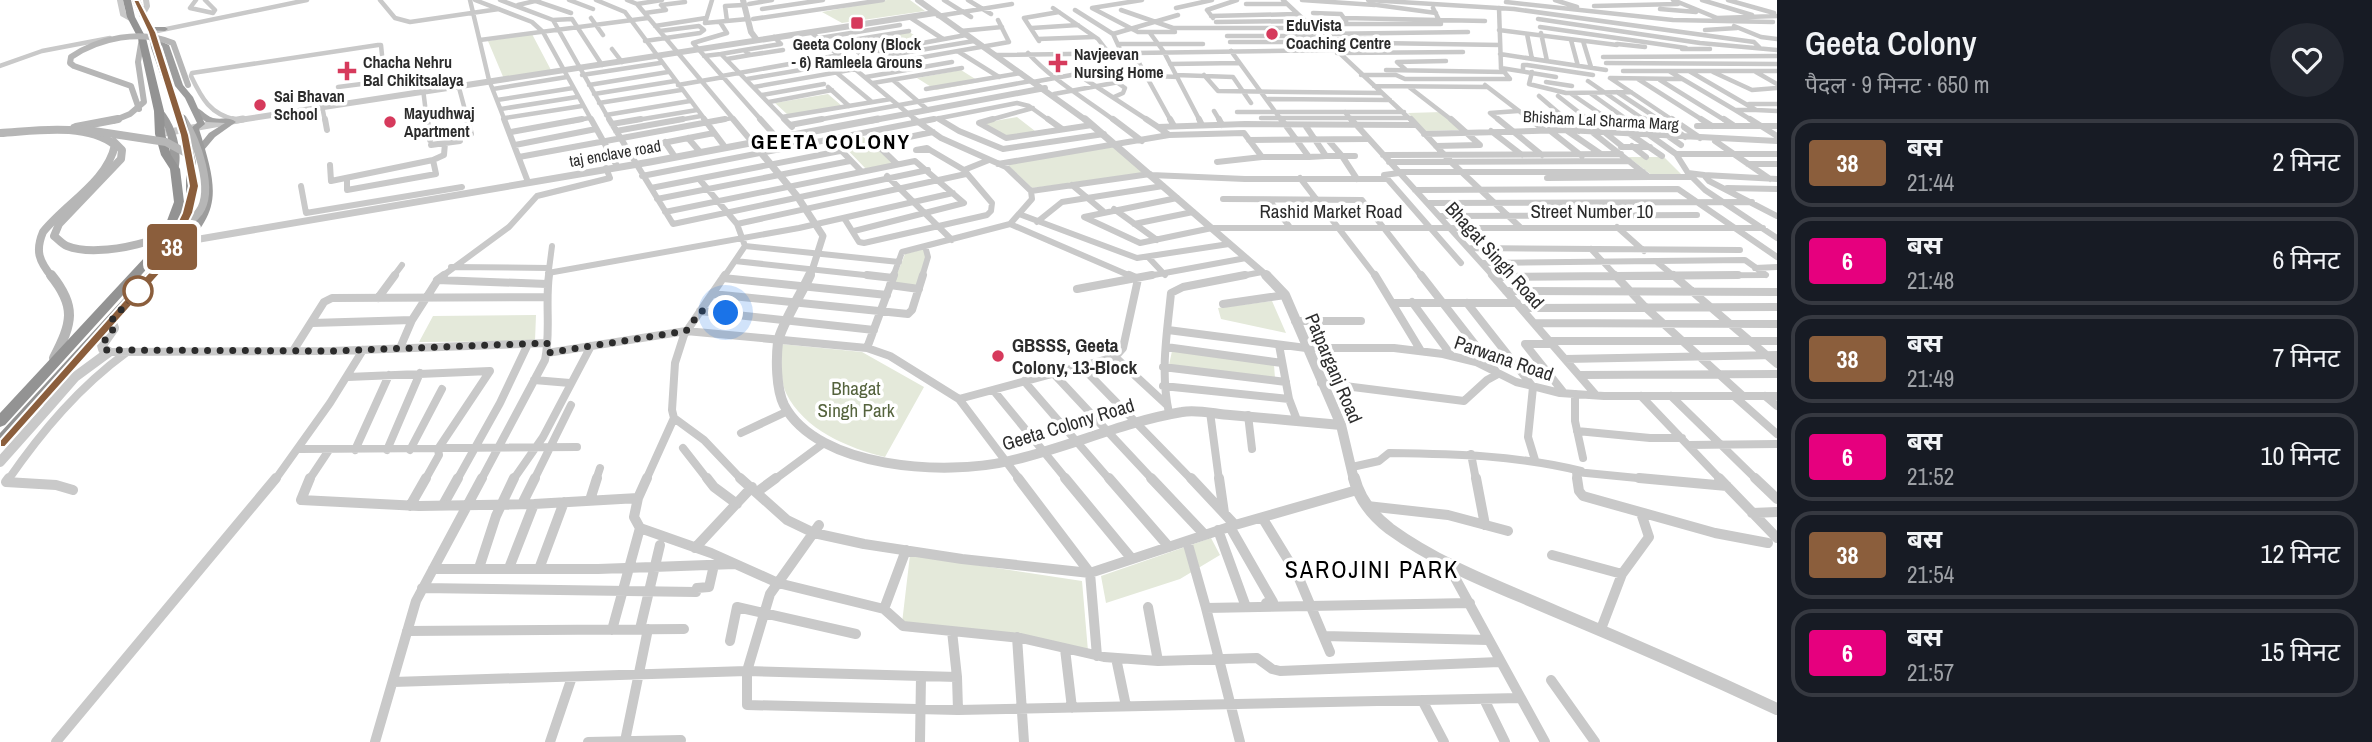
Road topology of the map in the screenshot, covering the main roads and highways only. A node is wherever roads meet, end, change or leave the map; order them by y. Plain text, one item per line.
1 (135, 6) edge
2 (165, 29) road end
3 (149, 37) junction
4 (189, 97) junction
5 (194, 108) junction
6 (139, 109) junction
7 (176, 110) junction
8 (235, 121) joint
9 (74, 128) junction
10 (0, 131) edge
11 (114, 142) junction
12 (201, 148) junction
13 (188, 154) junction
14 (163, 263) junction
15 (46, 379) junction
16 (0, 422) edge
17 (0, 443) edge

1 - 3 highway
1 - 3 highway
2 - 3 highway
3 - 4 highway
3 - 6 main road
3 - 7 highway, bridge
3 - 15 highway
4 - 5 highway
4 - 6 main road, bridge
5 - 8 main road
5 - 12 highway
6 - 9 main road, bridge
7 - 11 main road, bridge
7 - 13 highway, bridge
8 - 12 main road
9 - 10 main road
9 - 13 main road, bridge
10 - 11 main road, bridge
11 - 15 main road
12 - 14 highway
13 - 14 highway, bridge
14 - 15 highway
15 - 16 highway
15 - 17 highway

